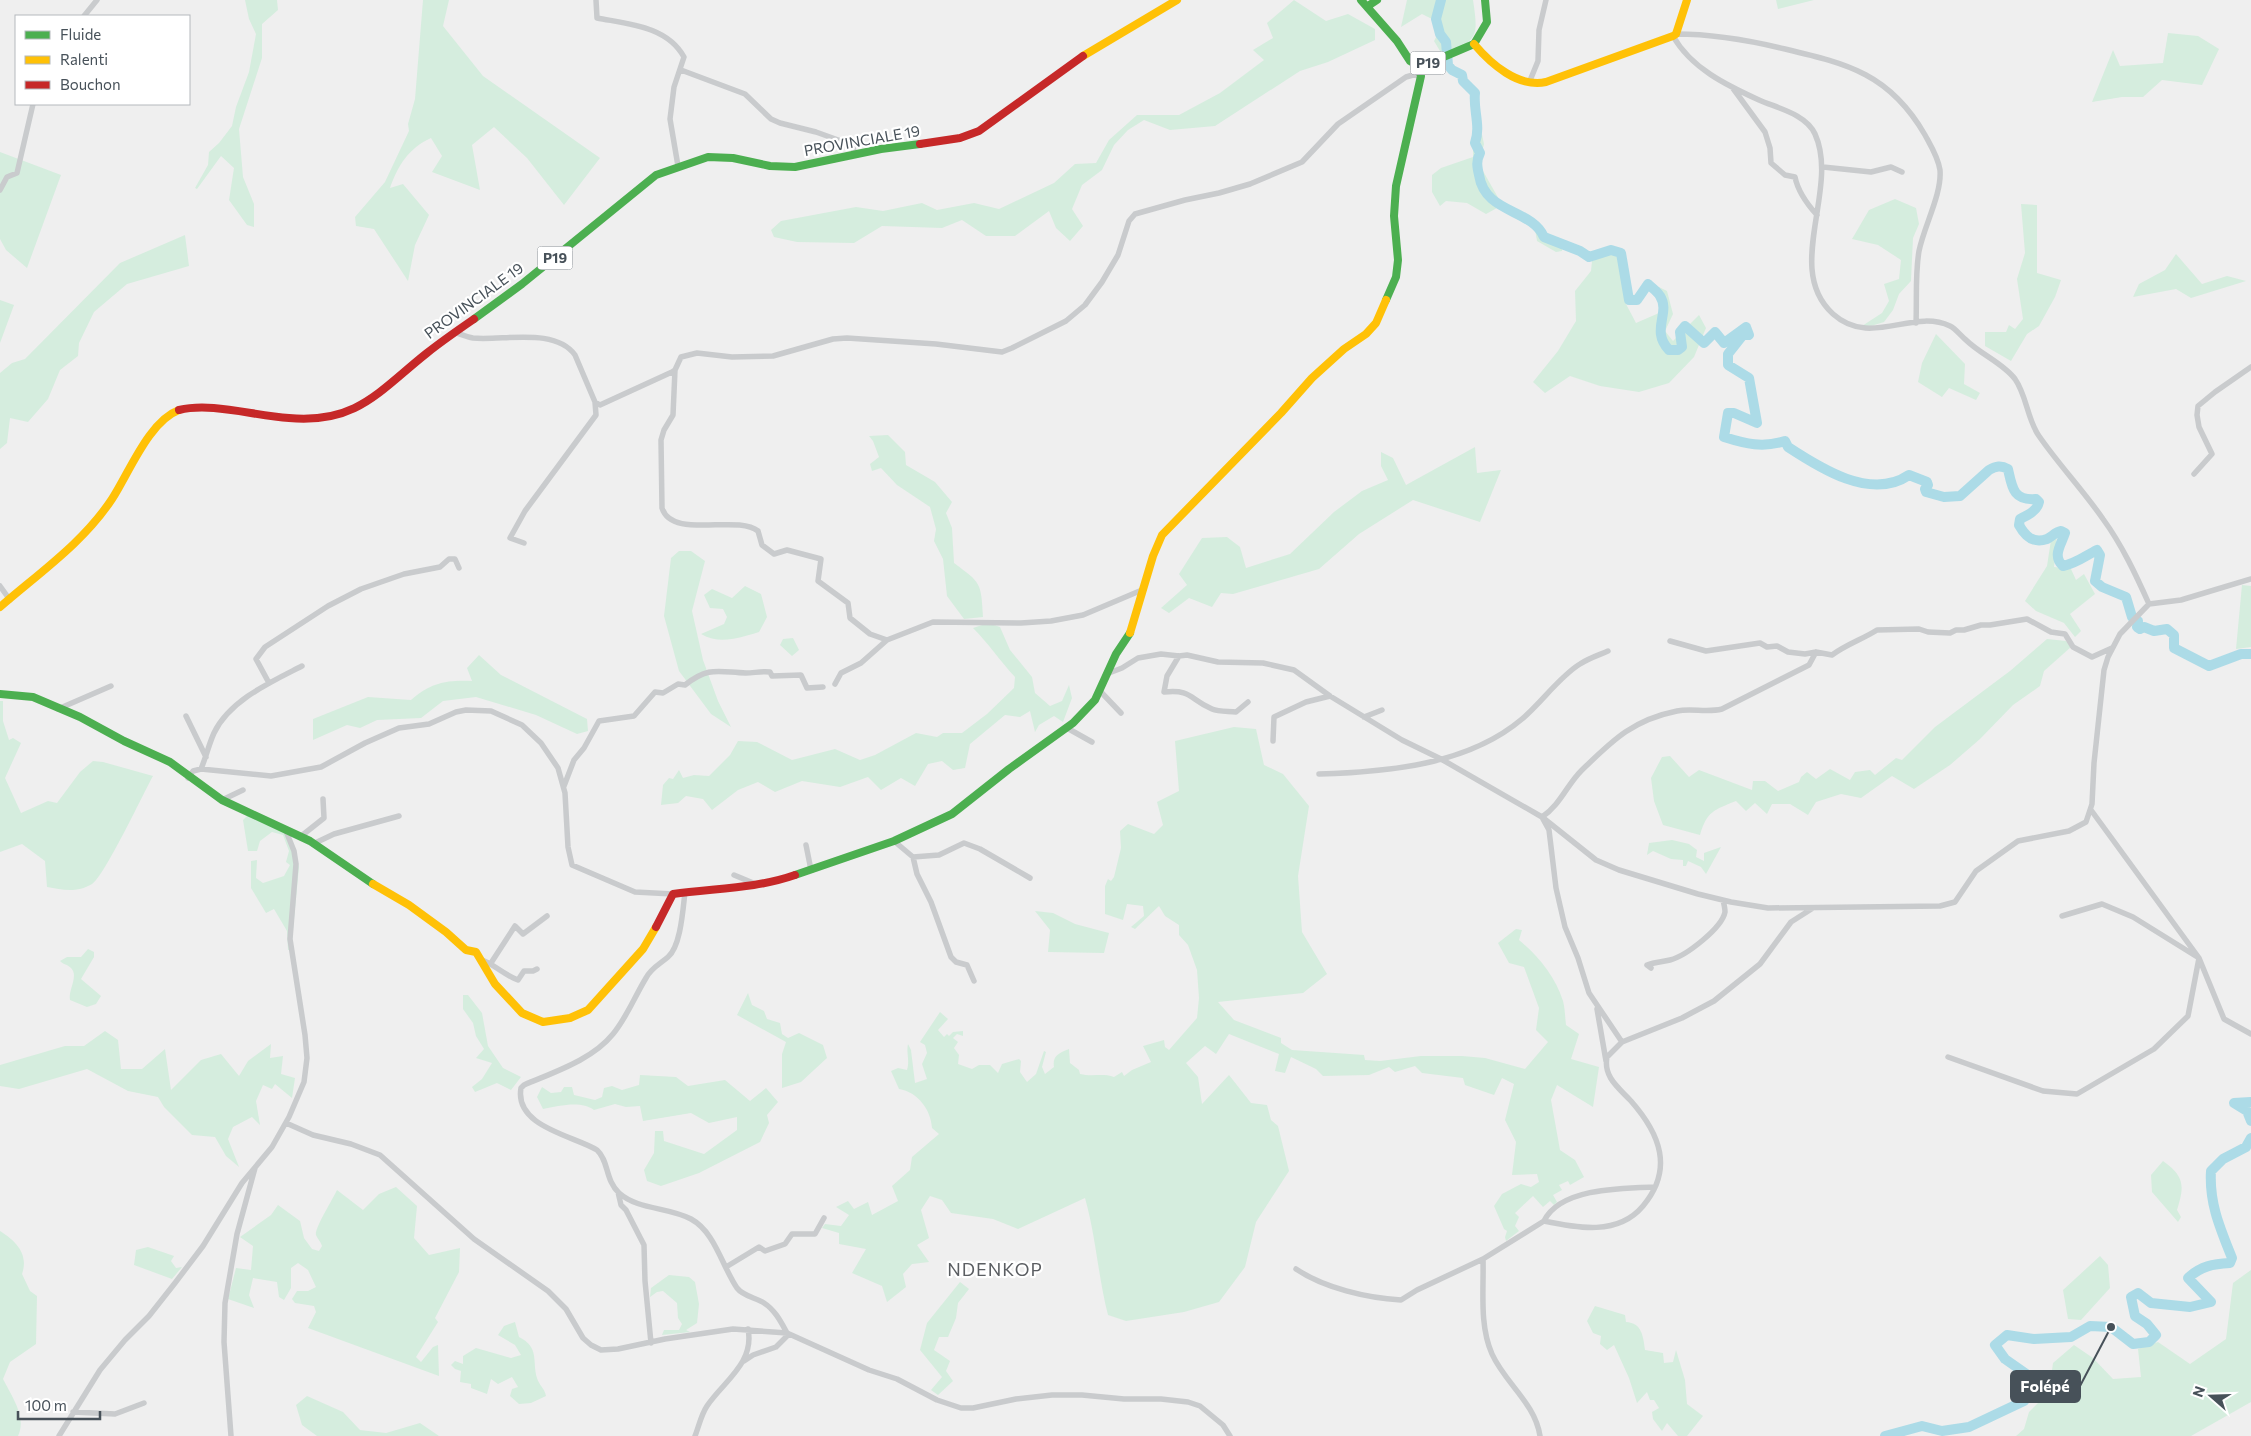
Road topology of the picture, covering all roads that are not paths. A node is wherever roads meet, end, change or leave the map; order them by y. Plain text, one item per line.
1 (96, 0) edge
2 (596, 0) edge
3 (1177, 0) edge
4 (1361, 0) edge
5 (1377, 0) edge
6 (1485, 0) edge
7 (1546, 0) edge
8 (1687, 0) edge
9 (1368, 6) junction
10 (85, 15) edge
11 (1674, 35) junction
12 (1474, 44) junction
13 (1417, 65) junction
14 (681, 70) junction
15 (1421, 76) junction
16 (1529, 83) junction
17 (1732, 86) junction
18 (33, 105) edge
19 (855, 154) junction
20 (678, 166) junction
21 (1823, 167) junction
22 (1902, 172) dead end
23 (0, 190) edge
24 (1817, 215) junction
25 (1916, 323) junction
26 (454, 332) junction
27 (2251, 367) edge
28 (675, 370) junction
29 (595, 402) junction
30 (2194, 474) dead end
31 (524, 543) dead end
32 (459, 568) dead end
33 (2251, 578) edge
34 (0, 586) edge
35 (1142, 590) junction
36 (10, 600) junction
37 (2150, 604) junction
38 (0, 607) edge
39 (887, 640) junction
40 (1670, 642) dead end
41 (2112, 648) junction
42 (1608, 652) dead end
43 (1816, 652) junction
44 (1179, 656) junction
45 (302, 666) dead end
46 (1109, 673) junction
47 (269, 683) junction
48 (835, 684) dead end
49 (111, 686) dead end
50 (822, 687) dead end
51 (1100, 691) junction
52 (0, 694) edge
53 (1330, 696) junction
54 (1248, 702) dead end
55 (58, 709) junction
56 (1382, 710) dead end
57 (1121, 714) dead end
58 (186, 716) dead end
59 (1364, 717) junction
60 (1066, 728) junction
61 (1273, 741) dead end
62 (1092, 742) dead end
63 (206, 757) junction
64 (1440, 759) junction
65 (201, 769) junction
66 (1319, 774) dead end
67 (188, 778) junction
68 (564, 786) junction
69 (243, 790) dead end
70 (323, 799) dead end
71 (222, 800) junction
72 (2091, 810) junction
73 (400, 816) dead end
74 (1542, 817) junction
75 (286, 831) junction
76 (300, 837) junction
77 (894, 841) junction
78 (313, 844) junction
79 (806, 845) dead end
80 (913, 857) junction
81 (810, 870) junction
82 (734, 875) dead end
83 (1030, 878) dead end
84 (759, 885) junction
85 (685, 892) junction
86 (673, 894) junction
87 (1723, 900) junction
88 (1813, 908) junction
89 (547, 916) dead end
90 (2062, 916) dead end
91 (479, 958) junction
92 (2199, 958) junction
93 (491, 963) junction
94 (1651, 968) dead end
95 (537, 969) dead end
96 (974, 981) dead end
97 (1596, 1006) junction
98 (2251, 1034) edge
99 (1622, 1042) junction
100 (1948, 1057) dead end
101 (1606, 1063) junction
102 (286, 1123) junction
103 (256, 1166) junction
104 (1656, 1187) junction
105 (618, 1192) junction
106 (824, 1218) dead end
107 (1544, 1221) junction
108 (1484, 1259) junction
109 (726, 1267) junction
110 (1296, 1268) dead end
111 (748, 1329) junction
112 (788, 1334) junction
113 (651, 1342) junction
114 (744, 1361) junction
115 (144, 1403) dead end
116 (73, 1412) junction
117 (59, 1436) edge
118 (231, 1436) edge
119 (695, 1436) edge
120 (1230, 1436) edge
121 (1540, 1436) edge

1 - 10 street
2 - 14 street
3 - 19 street, PROVINCIALE 19 / P19
4 - 9 street, P19
5 - 9 street
6 - 12 street
7 - 16 street
8 - 11 street
9 - 13 street, P19
11 - 16 street
11 - 17 street
11 - 25 street
12 - 13 street, P19
12 - 16 street
13 - 15 street
14 - 19 street
14 - 20 street
15 - 28 street
15 - 35 street
17 - 21 street
17 - 24 street
18 - 23 street
19 - 20 street, PROVINCIALE 19 / P19
20 - 26 street, PROVINCIALE 19 / P19
21 - 22 street
21 - 24 street
24 - 25 street
25 - 37 street
26 - 29 street
26 - 36 street, PROVINCIALE 19 / P19
27 - 30 street
28 - 29 street
28 - 39 street
29 - 31 street
32 - 47 street
33 - 37 street
34 - 36 street
35 - 39 street
35 - 46 street
36 - 38 street, PROVINCIALE 19 / P19
37 - 41 street
39 - 48 street
40 - 43 street
41 - 43 street
41 - 72 street
42 - 64 street
43 - 74 street
44 - 46 street
44 - 53 street
44 - 54 street
45 - 47 street
46 - 51 street
47 - 63 street
49 - 55 street
50 - 68 street
51 - 57 street
51 - 60 street
52 - 55 street
53 - 59 street
53 - 61 street
55 - 67 street
56 - 59 street
58 - 63 street
59 - 64 street
60 - 62 street
60 - 77 street
63 - 65 street
64 - 66 street
64 - 74 street
65 - 67 street
65 - 68 street
67 - 71 street
68 - 86 street
69 - 71 street
70 - 76 street
71 - 75 street
72 - 88 street
72 - 92 street
73 - 78 street
74 - 87 street
74 - 97 street
75 - 76 street
75 - 102 street
76 - 78 street
77 - 80 street
77 - 81 street
78 - 91 street
79 - 81 street
80 - 83 street
80 - 96 street
81 - 84 street
82 - 84 street
84 - 85 street
85 - 86 street
85 - 105 street
86 - 91 street
87 - 88 street
87 - 94 street
88 - 99 street
89 - 93 street
90 - 92 street
91 - 93 street
92 - 98 street
92 - 100 street
93 - 95 street
97 - 99 street
97 - 101 street
99 - 101 street
101 - 104 street
102 - 103 street
102 - 113 street
103 - 116 street
103 - 118 street
104 - 107 street
104 - 107 street
105 - 109 street
105 - 113 street
106 - 109 street
107 - 108 street
108 - 110 street
108 - 121 street
109 - 112 street
111 - 112 street
111 - 113 street
111 - 114 street
112 - 114 street
112 - 120 street
114 - 119 street
115 - 116 street
116 - 117 street

